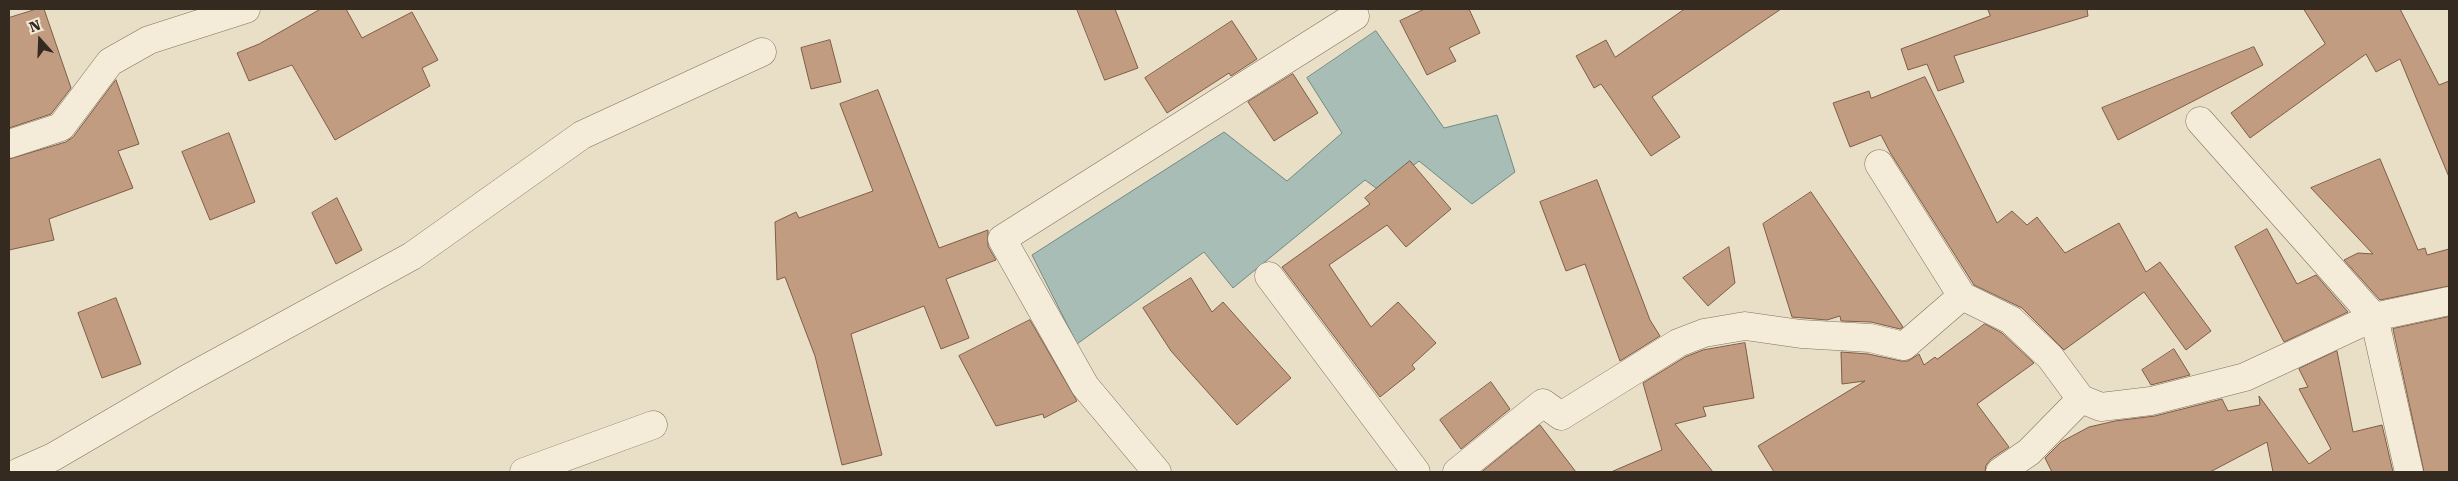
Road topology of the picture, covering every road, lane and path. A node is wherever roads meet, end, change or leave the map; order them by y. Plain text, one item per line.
1 (246, 9) edge
2 (1356, 16) dead end
3 (762, 52) dead end
4 (2200, 121) dead end
5 (9, 144) edge
6 (1879, 164) dead end
7 (1269, 276) dead end
8 (1962, 296) junction
9 (2449, 301) edge
10 (2374, 317) junction
11 (2081, 399) junction
12 (653, 425) dead end
13 (20, 472) edge
14 (524, 472) edge
15 (1157, 472) edge
16 (1416, 472) edge
17 (1457, 472) edge
18 (2000, 472) edge
19 (2409, 472) edge

1 - 5 street
2 - 15 street
3 - 13 street
4 - 10 street
6 - 8 street
7 - 16 street
8 - 11 street
8 - 17 street
9 - 10 street
10 - 11 street
10 - 19 street
11 - 18 street
12 - 14 street

